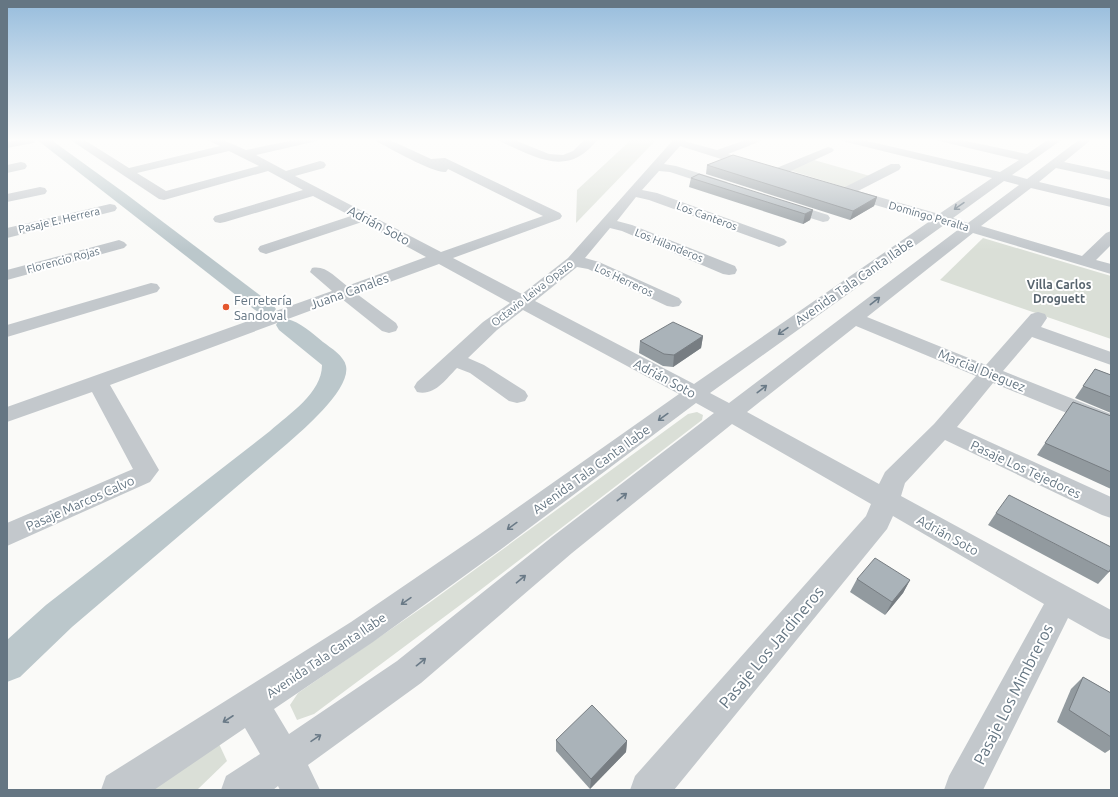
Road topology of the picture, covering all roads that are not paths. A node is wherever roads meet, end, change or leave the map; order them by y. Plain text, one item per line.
1 (133, 176) edge
2 (254, 176) edge
3 (287, 176) edge
4 (472, 176) edge
5 (648, 176) edge
6 (692, 176) edge
7 (877, 176) edge
8 (1001, 176) joint
9 (1038, 176) edge
10 (1029, 183) junction
11 (831, 187) edge
12 (732, 189) edge
13 (40, 191) dead end
14 (315, 191) junction
15 (846, 192) junction
16 (634, 193) junction
17 (7, 198) edge
18 (770, 201) edge
19 (1111, 203) edge
20 (110, 208) dead end
21 (363, 217) junction
22 (823, 218) dead end
23 (220, 219) dead end
24 (940, 219) junction
25 (607, 224) junction
26 (970, 228) junction
27 (7, 233) edge
28 (1111, 236) edge
29 (779, 242) dead end
30 (119, 245) dead end
31 (266, 249) dead end
32 (440, 258) junction
33 (574, 261) junction
34 (1085, 262) junction
35 (1111, 269) edge
36 (729, 270) dead end
37 (318, 272) dead end
38 (7, 275) edge
39 (150, 288) dead end
40 (344, 293) junction
41 (522, 302) junction
42 (673, 302) dead end
43 (852, 318) junction
44 (389, 327) dead end
45 (7, 331) edge
46 (1111, 358) edge
47 (454, 360) junction
48 (989, 373) junction
49 (98, 382) junction
50 (425, 387) dead end
51 (694, 394) junction
52 (517, 396) dead end
53 (731, 413) junction
54 (7, 415) edge
55 (1111, 423) edge
56 (942, 429) junction
57 (885, 499) junction
58 (1111, 508) edge
59 (7, 535) edge
60 (1062, 599) junction
61 (1111, 626) edge
62 (251, 704) junction
63 (292, 775) edge
64 (120, 790) edge
65 (240, 790) edge
66 (650, 790) edge
67 (963, 790) edge

1 - 2 street
3 - 14 street, Adrián Soto
4 - 32 street, Juana Canales
5 - 16 street, Octavio Leiva Opazo
6 - 12 street
7 - 15 street
8 - 10 street
8 -> 24 street, Avenida Tala Canta Ilabe
9 - 10 street, Avenida Tala Canta Ilabe
10 - 19 street
10 - 26 street, Avenida Tala Canta Ilabe
11 - 15 street, Domingo Peralta
13 - 17 street
14 - 21 street, Adrián Soto
14 - 23 street
15 - 24 street, Domingo Peralta
16 - 25 street, Octavio Leiva Opazo
16 - 29 street, Los Canteros
18 - 22 street
20 - 27 street, Pasaje E. Herrera
21 - 31 street
21 - 32 street, Adrián Soto
24 - 26 street, Domingo Peralta
24 -> 51 street, Avenida Tala Canta Ilabe
25 - 33 street, Octavio Leiva Opazo
25 - 36 street, Los Hilanderos
26 - 34 street, Domingo Peralta
43 -> 26 street, Avenida Tala Canta Ilabe
28 - 34 street
30 - 38 street, Florencio Rojas
32 - 40 street, Juana Canales
32 - 41 street, Adrián Soto
33 - 41 street, Octavio Leiva Opazo
33 - 42 street, Los Herreros
34 - 35 street, Domingo Peralta
37 - 40 street
39 - 45 street
40 - 44 street
40 - 49 street, Juana Canales
41 - 47 street, Octavio Leiva Opazo
41 - 51 street, Adrián Soto
43 - 48 street, Marcial Dieguez
53 -> 43 street, Avenida Tala Canta Ilabe
46 - 48 street, Pasaje Los Jardineros
47 - 50 street, Octavio Leiva Opazo
47 - 52 street
48 - 55 street, Marcial Dieguez
48 - 56 street, Pasaje Los Jardineros
49 - 54 street, Juana Canales
49 - 59 street, Pasaje Marcos Calvo
51 - 53 street, Adrián Soto
51 -> 62 street, Avenida Tala Canta Ilabe
53 - 57 street, Adrián Soto
63 -> 53 street, Avenida Tala Canta Ilabe
56 - 57 street, Pasaje Los Jardineros
56 - 58 street, Pasaje Los Tejedores
57 - 60 street, Adrián Soto
57 - 66 street, Pasaje Los Jardineros
60 - 61 street, Adrián Soto
60 - 67 street, Pasaje Los Mimbreros
62 - 63 street
62 -> 64 street, Avenida Tala Canta Ilabe
63 - 65 street, Avenida Tala Canta Ilabe

